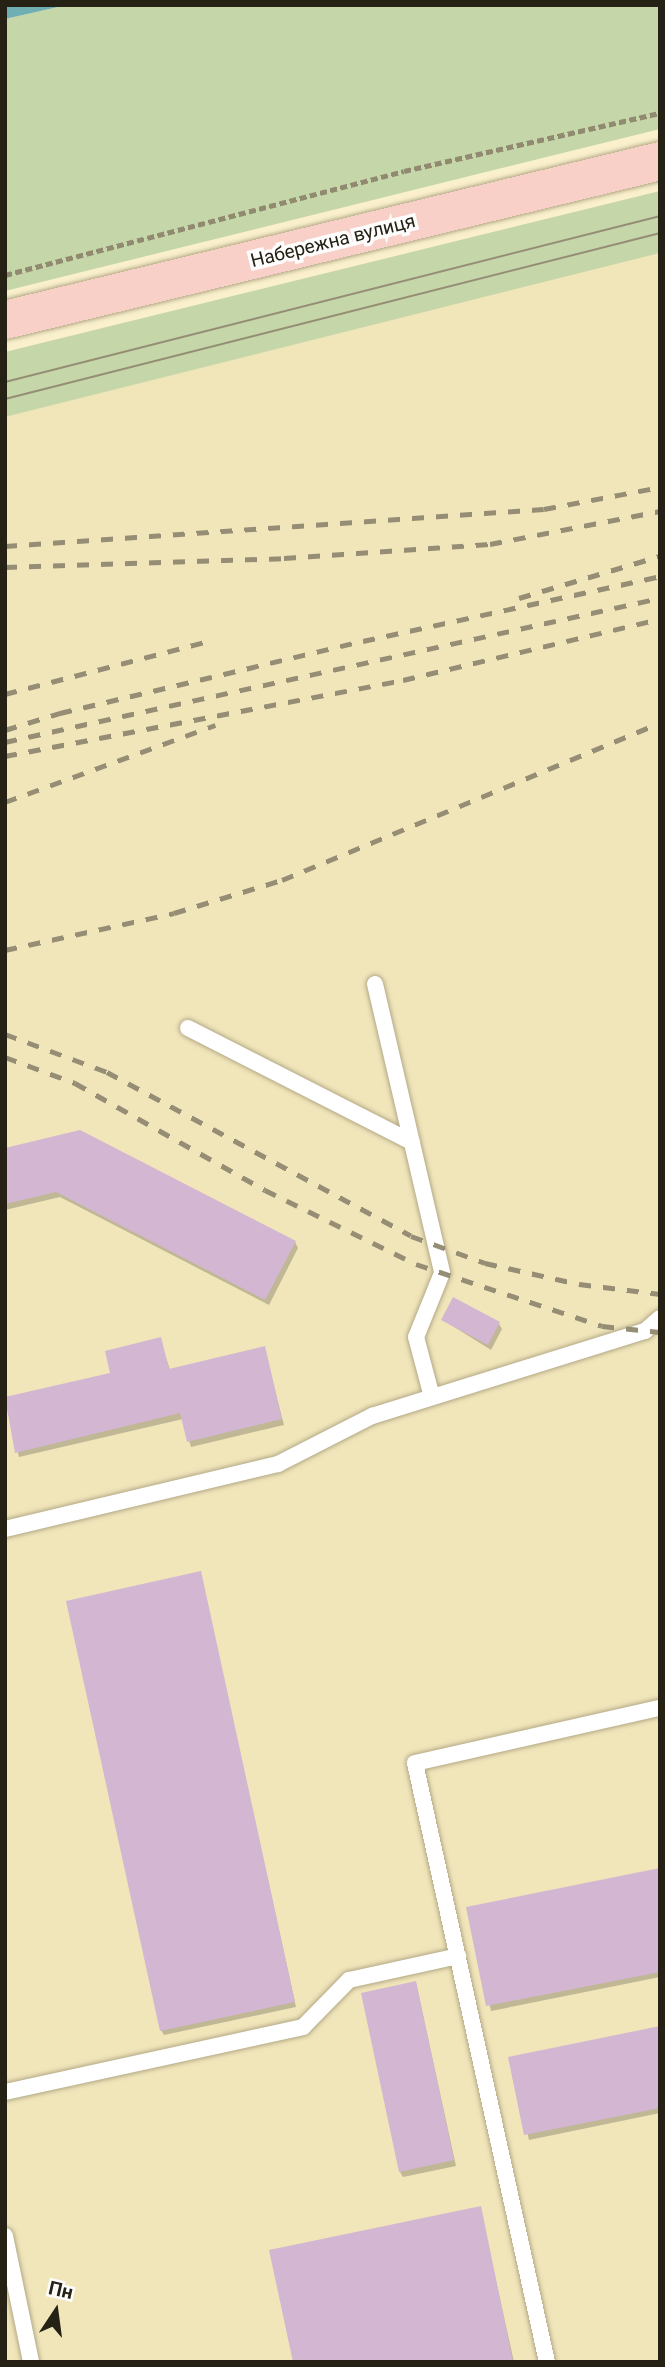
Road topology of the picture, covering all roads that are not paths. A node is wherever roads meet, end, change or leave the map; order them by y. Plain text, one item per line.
1 (660, 161) edge
2 (5, 320) edge
3 (375, 984) dead end
4 (188, 1028) dead end
5 (412, 1142) junction
6 (660, 1318) edge
7 (432, 1397) junction
8 (5, 1529) edge
9 (660, 1708) edge
10 (458, 1956) junction
11 (5, 2092) edge
12 (5, 2236) edge
13 (32, 2362) edge
14 (547, 2362) edge

1 - 2 highway, Набережна вулиця
3 - 5 lane
4 - 5 lane
5 - 7 lane
6 - 7 lane
7 - 8 lane
9 - 10 lane
10 - 11 lane
10 - 14 lane
12 - 13 lane

